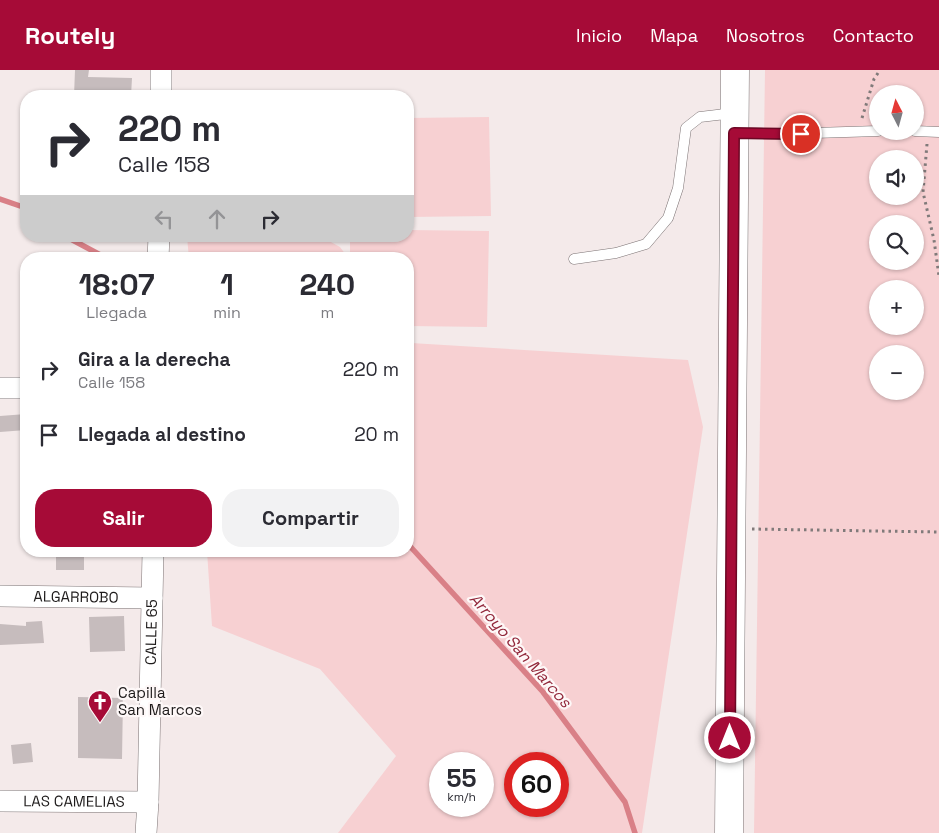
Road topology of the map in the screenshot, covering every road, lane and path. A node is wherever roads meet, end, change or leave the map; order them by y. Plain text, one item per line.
1 (162, 70) edge
2 (735, 70) edge
3 (880, 70) edge
4 (161, 90) edge
5 (735, 123) junction
6 (858, 130) junction
7 (869, 131) edge
8 (924, 131) edge
9 (928, 131) junction
10 (939, 132) edge
11 (574, 259) dead end
12 (939, 276) edge
13 (0, 388) edge
14 (20, 388) edge
15 (731, 528) junction
16 (939, 532) edge
17 (153, 557) edge
18 (0, 596) edge
19 (152, 598) junction
20 (0, 801) edge
21 (148, 802) junction
22 (146, 833) edge
23 (729, 833) edge

1 - 4 street
2 - 5 main road
3 - 6 path
5 - 6 lane
5 - 11 lane
5 - 15 main road
6 - 7 lane
8 - 9 lane
9 - 10 lane
9 - 12 path
13 - 14 street
15 - 16 path
15 - 23 main road
17 - 19 street, CALLE 65
18 - 19 street, ALGARROBO
19 - 21 street, CALLE 65
20 - 21 street, LAS CAMELIAS
21 - 22 street, CALLE 65

